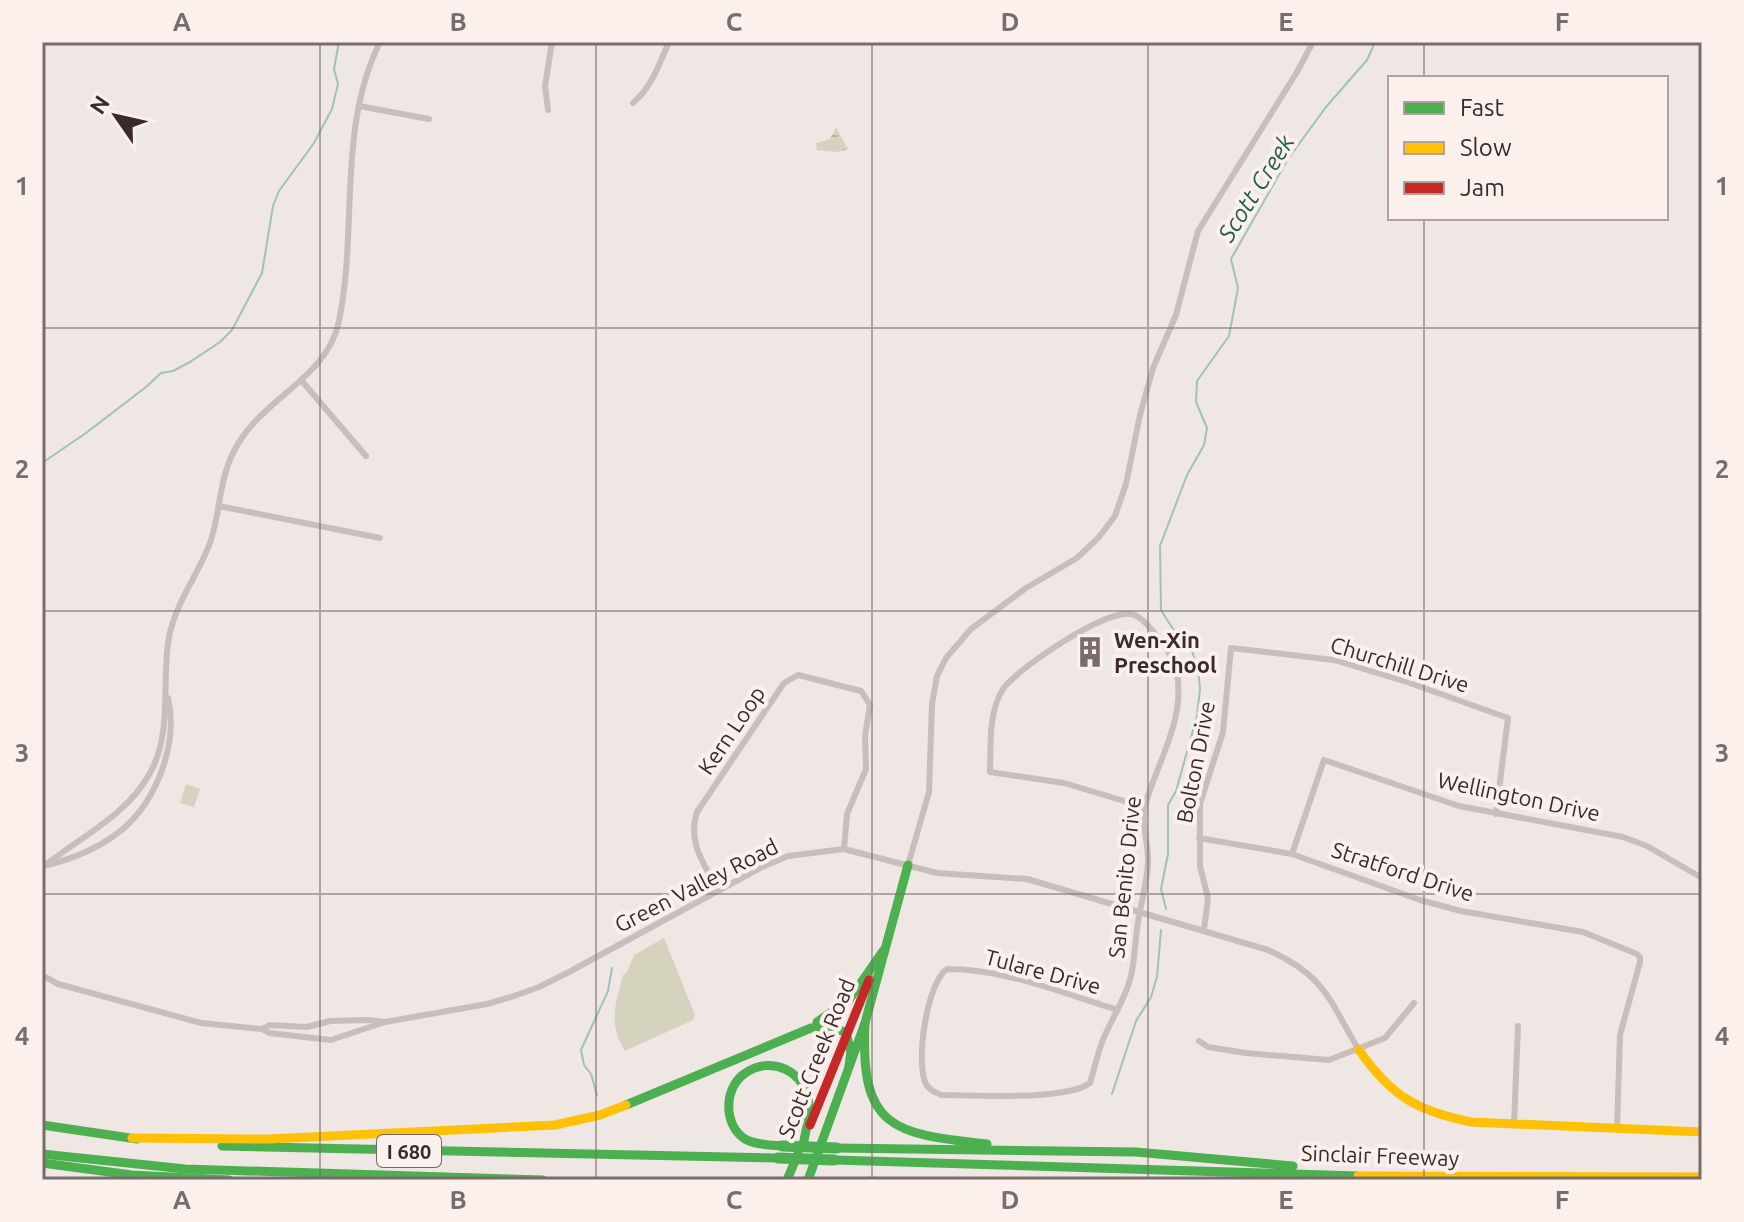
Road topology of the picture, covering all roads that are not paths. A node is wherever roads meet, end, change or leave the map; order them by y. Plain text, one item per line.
1 (380, 42) edge
2 (552, 42) edge
3 (669, 42) edge
4 (1313, 42) edge
5 (633, 103) dead end
6 (359, 106) junction
7 (548, 110) dead end
8 (429, 119) dead end
9 (301, 380) junction
10 (366, 456) dead end
11 (219, 506) junction
12 (380, 538) dead end
13 (1231, 648) joint
14 (167, 691) junction
15 (1144, 807) junction
16 (1496, 814) junction
17 (1199, 838) junction
18 (844, 849) junction
19 (1292, 854) junction
20 (908, 865) junction
21 (43, 867) edge
22 (1702, 878) edge
23 (718, 890) junction
24 (1140, 912) junction
25 (1204, 930) junction
26 (883, 951) junction
27 (42, 975) edge
28 (1414, 1003) dead end
29 (1118, 1010) junction
30 (343, 1021) junction
31 (385, 1022) junction
32 (865, 1023) junction
33 (315, 1026) junction
34 (1518, 1026) dead end
35 (262, 1029) junction
36 (799, 1031) junction
37 (347, 1034) junction
38 (847, 1034) junction
39 (315, 1039) junction
40 (1199, 1041) dead end
41 (1359, 1050) junction
42 (849, 1066) junction
43 (1514, 1124) junction
44 (42, 1125) edge
45 (1617, 1129) junction
46 (1702, 1132) edge
47 (132, 1138) junction
48 (804, 1141) junction
49 (1064, 1150) junction
50 (780, 1152) junction
51 (42, 1154) edge
52 (836, 1154) junction
53 (42, 1163) edge
54 (1325, 1173) junction
55 (1702, 1177) edge
56 (229, 1180) edge
57 (543, 1180) edge
58 (787, 1180) edge
59 (808, 1180) edge

1 - 6 street
2 - 7 street
3 - 5 street
4 - 20 street, Scott Creek Road
6 - 8 street
6 - 9 street
9 - 10 street
9 - 11 street
11 - 12 street
11 - 14 street
13 - 16 street, Churchill Drive
13 - 17 street, Bolton Drive
14 - 21 street
14 - 21 street
15 - 15 street, San Benito Drive
15 - 24 street, San Benito Drive
16 - 19 street, Wellington Drive
16 - 22 street, Wellington Drive
17 - 19 street, Stratford Drive
17 - 25 street, Bolton Drive
18 - 20 street, Green Valley Road
18 - 23 street, Green Valley Road
18 - 23 street, Kern Loop
19 - 45 street, Stratford Drive
20 - 24 street, Green Valley Road
20 - 26 main road, Scott Creek Road
23 - 31 street, Green Valley Road
24 - 25 street, Green Valley Road
24 - 29 street, San Benito Drive
25 - 41 street, Green Valley Road
26 - 32 main road, Scott Creek Road
26 - 36 main road
26 - 38 main road, Scott Creek Road
27 - 35 street
28 - 41 street
29 - 29 street, Tulare Drive
30 - 31 street
30 - 33 street
30 - 37 street
31 - 37 street
32 - 42 main road, Scott Creek Road
32 - 49 main road
33 - 35 street
33 - 39 street
34 - 43 street
35 - 39 street
36 - 38 main road
36 - 47 main road
37 - 39 street
38 - 42 main road
38 - 48 main road, Scott Creek Road
40 - 41 street
41 - 43 main road
42 - 59 main road, Scott Creek Road
43 - 45 main road
44 - 47 main road, I 680
45 - 46 main road
47 - 50 main road, I 680
48 - 50 main road
48 - 58 main road, Scott Creek Road
49 - 52 main road
49 - 54 main road
50 - 52 main road, bridge
51 - 57 main road, I 680
52 - 54 main road, Sinclair Freeway
53 - 56 main road
54 - 55 main road, Sinclair Freeway

